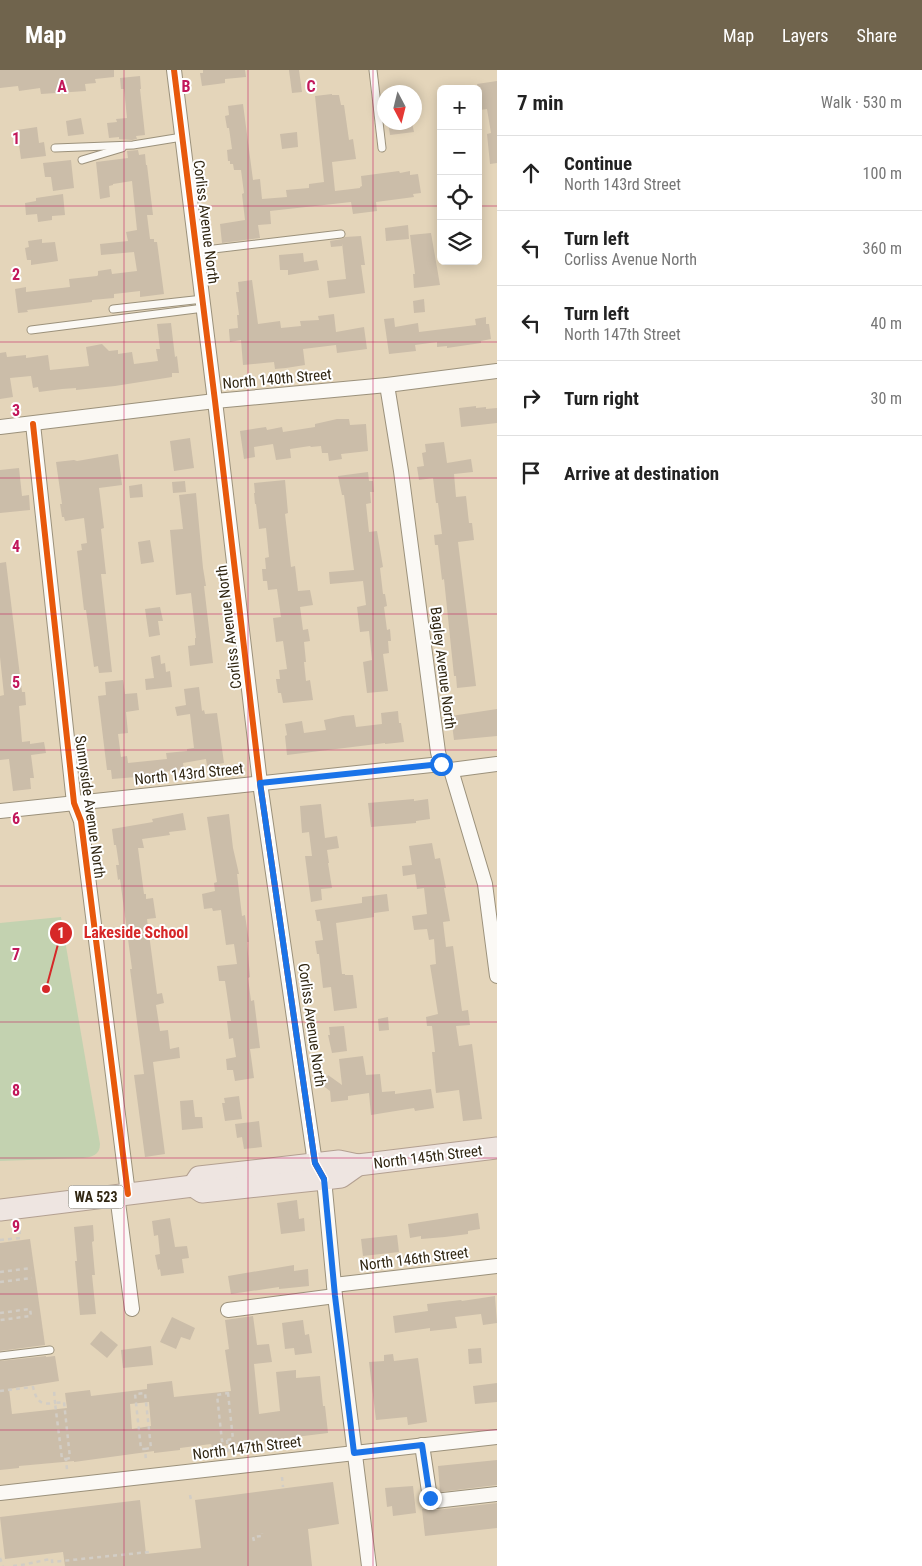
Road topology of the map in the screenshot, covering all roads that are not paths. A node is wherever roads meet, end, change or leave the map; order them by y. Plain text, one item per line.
1 (174, 70) edge
2 (373, 70) edge
3 (182, 138) junction
4 (133, 145) junction
5 (55, 148) dead end
6 (382, 148) dead end
7 (82, 160) dead end
8 (341, 234) dead end
9 (197, 251) junction
10 (203, 303) junction
11 (113, 309) dead end
12 (31, 330) dead end
13 (497, 372) edge
14 (387, 385) junction
15 (216, 401) junction
16 (33, 424) junction
17 (0, 427) edge
18 (497, 764) edge
19 (446, 767) junction
20 (260, 783) junction
21 (74, 803) junction
22 (0, 811) edge
23 (497, 976) edge
24 (497, 1148) edge
25 (320, 1171) junction
26 (122, 1194) junction
27 (0, 1210) edge
28 (497, 1266) edge
29 (334, 1290) junction
30 (132, 1309) dead end
31 (228, 1310) dead end
32 (50, 1350) dead end
33 (0, 1356) edge
34 (497, 1437) edge
35 (422, 1445) junction
36 (354, 1453) junction
37 (0, 1493) edge
38 (497, 1494) edge
39 (369, 1566) edge

1 - 3 street, Corliss Avenue North
2 - 6 lane
3 - 4 lane
3 - 9 street, Corliss Avenue North
4 - 5 lane
4 - 7 lane
8 - 9 lane
9 - 10 street, Corliss Avenue North
10 - 11 lane
10 - 12 lane
10 - 15 street, Corliss Avenue North
13 - 14 street, North 140th Street
14 - 15 street, North 140th Street
14 - 19 street, Bagley Avenue North
15 - 16 street, North 140th Street
15 - 20 street, Corliss Avenue North
16 - 17 street, North 140th Street
16 - 21 street, Sunnyside Avenue North
18 - 19 street, North 143rd Street
19 - 20 street, North 143rd Street
19 - 23 street, Bagley Avenue North
20 - 21 street, North 143rd Street
20 - 25 street, Corliss Avenue North
21 - 22 street, North 143rd Street
21 - 26 street, Sunnyside Avenue North
24 - 25 main road, North 145th Street / WA 523
25 - 26 main road, North 145th Street / WA 523
25 - 29 street, Corliss Avenue North
26 - 27 main road, North 145th Street / WA 523
26 - 30 street, Sunnyside Avenue North
28 - 29 street, North 146th Street
29 - 31 street, North 146th Street
29 - 36 street, Corliss Avenue North
32 - 33 lane
34 - 35 street, North 147th Street
35 - 36 street, North 147th Street
35 - 38 street
36 - 37 street, North 147th Street
36 - 39 street, Corliss Avenue North

